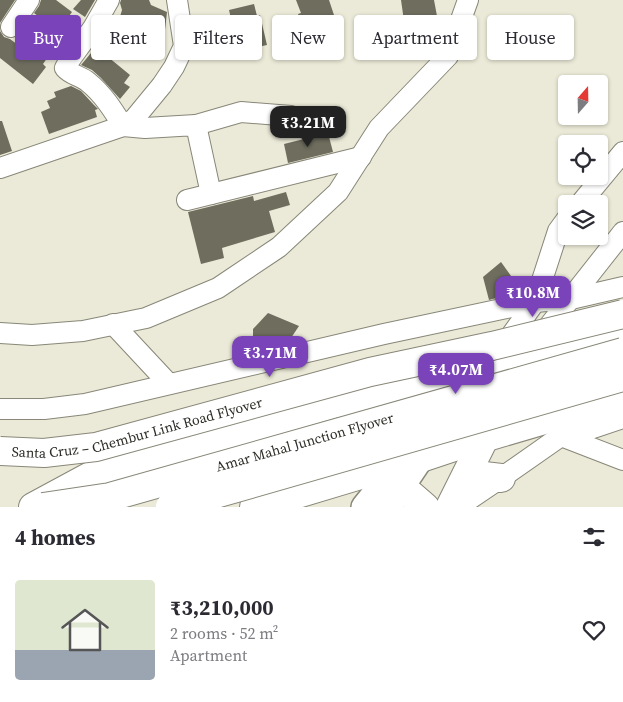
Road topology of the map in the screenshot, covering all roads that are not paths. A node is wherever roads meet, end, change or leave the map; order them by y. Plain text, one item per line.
1 (29, 0) edge
2 (109, 0) edge
3 (177, 0) edge
4 (468, 0) edge
5 (10, 27) dead end
6 (291, 116) dead end
7 (196, 125) junction
8 (124, 126) junction
9 (623, 152) edge
10 (361, 157) junction
11 (0, 168) edge
12 (211, 194) junction
13 (587, 195) edge
14 (187, 200) dead end
15 (558, 231) edge
16 (623, 232) edge
17 (623, 288) edge
18 (623, 298) edge
19 (571, 299) junction
20 (535, 302) junction
21 (623, 314) edge
22 (113, 324) junction
23 (623, 331) edge
24 (0, 333) edge
25 (568, 346) junction
26 (623, 352) edge
27 (529, 354) junction
28 (488, 367) junction
29 (623, 377) edge
30 (169, 384) junction
31 (623, 397) edge
32 (0, 409) edge
33 (623, 418) edge
34 (530, 425) junction
35 (562, 425) junction
36 (0, 434) edge
37 (473, 442) junction
38 (0, 451) edge
39 (623, 460) edge
40 (467, 474) junction
41 (501, 478) junction
42 (390, 488) edge
43 (33, 507) edge
44 (43, 507) edge
45 (170, 507) edge
46 (254, 507) edge
47 (425, 507) edge
48 (436, 507) edge
49 (450, 507) edge
50 (458, 507) edge

1 - 5 street
2 - 8 street
3 - 8 street
4 - 10 street
6 - 7 street
7 - 8 street
7 - 12 street
8 - 11 street
9 - 13 street
10 - 12 street
10 - 22 street
12 - 14 street
15 - 20 street
16 - 19 street
17 - 19 street
18 - 36 highway, Santa Cruz – Chembur Link Road Flyover
19 - 20 street
19 - 25 street
19 - 27 street
20 - 27 street
20 - 28 street
20 - 30 street
21 - 38 highway, Santa Cruz – Chembur Link Road Flyover, bridge
22 - 24 street
22 - 30 street
23 - 25 highway
25 - 27 highway
25 - 35 street
26 - 44 highway, Amar Mahal Junction Flyover, bridge
27 - 28 highway
27 - 34 street
27 - 42 main road
28 - 42 main road
28 - 43 highway
29 - 45 highway, Amar Mahal Junction Flyover, bridge
30 - 32 street
31 - 35 highway
33 - 35 street
34 - 35 highway
34 - 37 highway
35 - 39 street
35 - 41 street
37 - 40 highway
37 - 42 highway
37 - 48 highway
40 - 41 highway
40 - 49 highway
41 - 50 street
42 - 46 highway
42 - 47 highway

